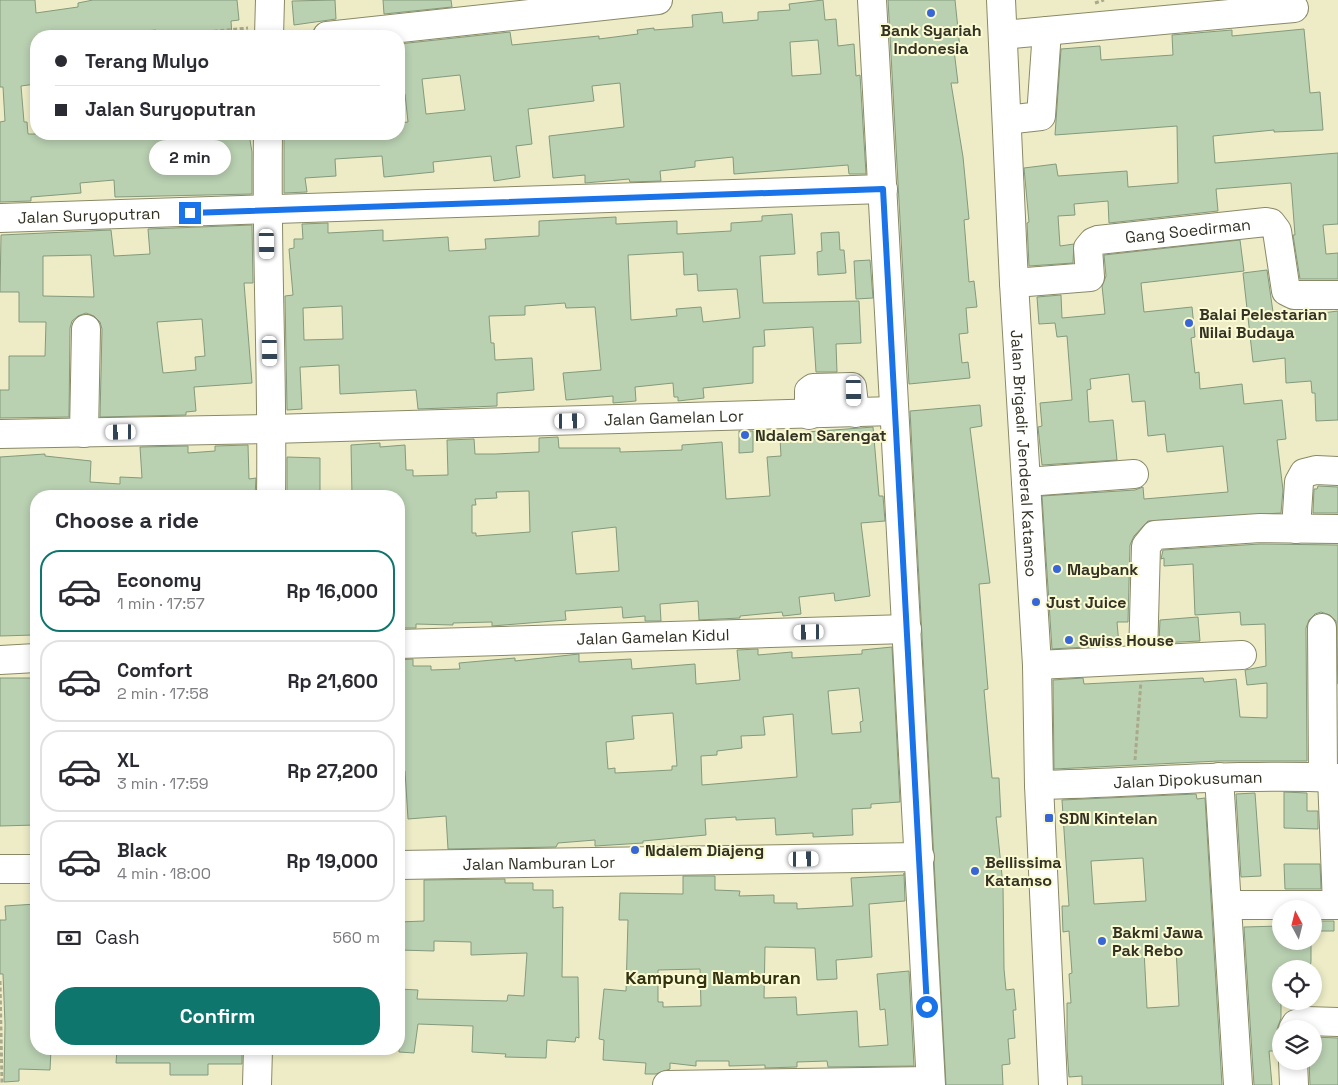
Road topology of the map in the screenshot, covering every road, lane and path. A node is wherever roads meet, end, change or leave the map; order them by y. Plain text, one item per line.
1 (646, 0) edge
2 (872, 0) edge
3 (1001, 0) edge
4 (1294, 8) dead end
5 (269, 21) edge
6 (205, 30) edge
7 (380, 30) edge
8 (1047, 31) junction
9 (1003, 35) junction
10 (1007, 120) junction
11 (268, 140) edge
12 (883, 189) junction
13 (266, 211) junction
14 (0, 218) edge
15 (1014, 283) junction
16 (1338, 295) edge
17 (86, 330) dead end
18 (894, 411) junction
19 (272, 429) junction
20 (84, 433) junction
21 (0, 434) edge
22 (1338, 471) edge
23 (1134, 474) dead end
24 (1026, 482) junction
25 (271, 490) edge
26 (1296, 529) junction
27 (1338, 530) edge
28 (1322, 628) dead end
29 (906, 629) junction
30 (405, 644) edge
31 (1242, 655) dead end
32 (30, 658) edge
33 (1143, 658) junction
34 (0, 660) edge
35 (1037, 665) junction
36 (1219, 777) junction
37 (1331, 777) edge
38 (1133, 783) junction
39 (1038, 786) junction
40 (920, 857) junction
41 (405, 866) edge
42 (0, 869) edge
43 (30, 869) edge
44 (1229, 905) junction
45 (1337, 905) edge
46 (0, 981) edge
47 (1322, 1022) edge
48 (1338, 1022) edge
49 (258, 1055) edge
50 (1293, 1070) edge
51 (930, 1083) edge
52 (2, 1085) edge
53 (257, 1085) edge
54 (667, 1085) edge
55 (1053, 1085) edge
56 (1238, 1085) edge
57 (1294, 1085) edge

1 - 7 street
2 - 12 street
3 - 9 street, Jalan Brigadir Jenderal Katamso
4 - 8 street
5 - 6 path
8 - 9 street
8 - 10 street
9 - 10 street, Jalan Brigadir Jenderal Katamso
10 - 15 street, Jalan Brigadir Jenderal Katamso
11 - 13 street
12 - 13 street, Jalan Suryoputran
12 - 18 street
13 - 14 street, Jalan Suryoputran
13 - 19 street
15 - 16 street, Gang Soedirman
15 - 24 street, Jalan Brigadir Jenderal Katamso
17 - 20 street
18 - 19 street, Jalan Gamelan Lor
18 - 29 street
19 - 20 street, Jalan Gamelan Lor
19 - 25 street
20 - 21 street, Jalan Gamelan Lor
22 - 26 street
23 - 24 street
24 - 35 street, Jalan Brigadir Jenderal Katamso
26 - 27 street
26 - 33 street
28 - 37 street
29 - 30 street, Jalan Gamelan Kidul
29 - 40 street
31 - 33 street
32 - 34 street
33 - 35 street
33 - 38 path
35 - 39 street, Jalan Brigadir Jenderal Katamso
36 - 37 street, Jalan Dipokusuman
36 - 38 street, Jalan Dipokusuman
36 - 44 street
37 - 45 street
38 - 39 street, Jalan Dipokusuman
39 - 55 street, Jalan Brigadir Jenderal Katamso
40 - 41 street, Jalan Namburan Lor
40 - 51 street
42 - 43 street
44 - 45 street
44 - 56 street
46 - 52 path
47 - 48 street
49 - 53 street
50 - 57 street
51 - 54 street

